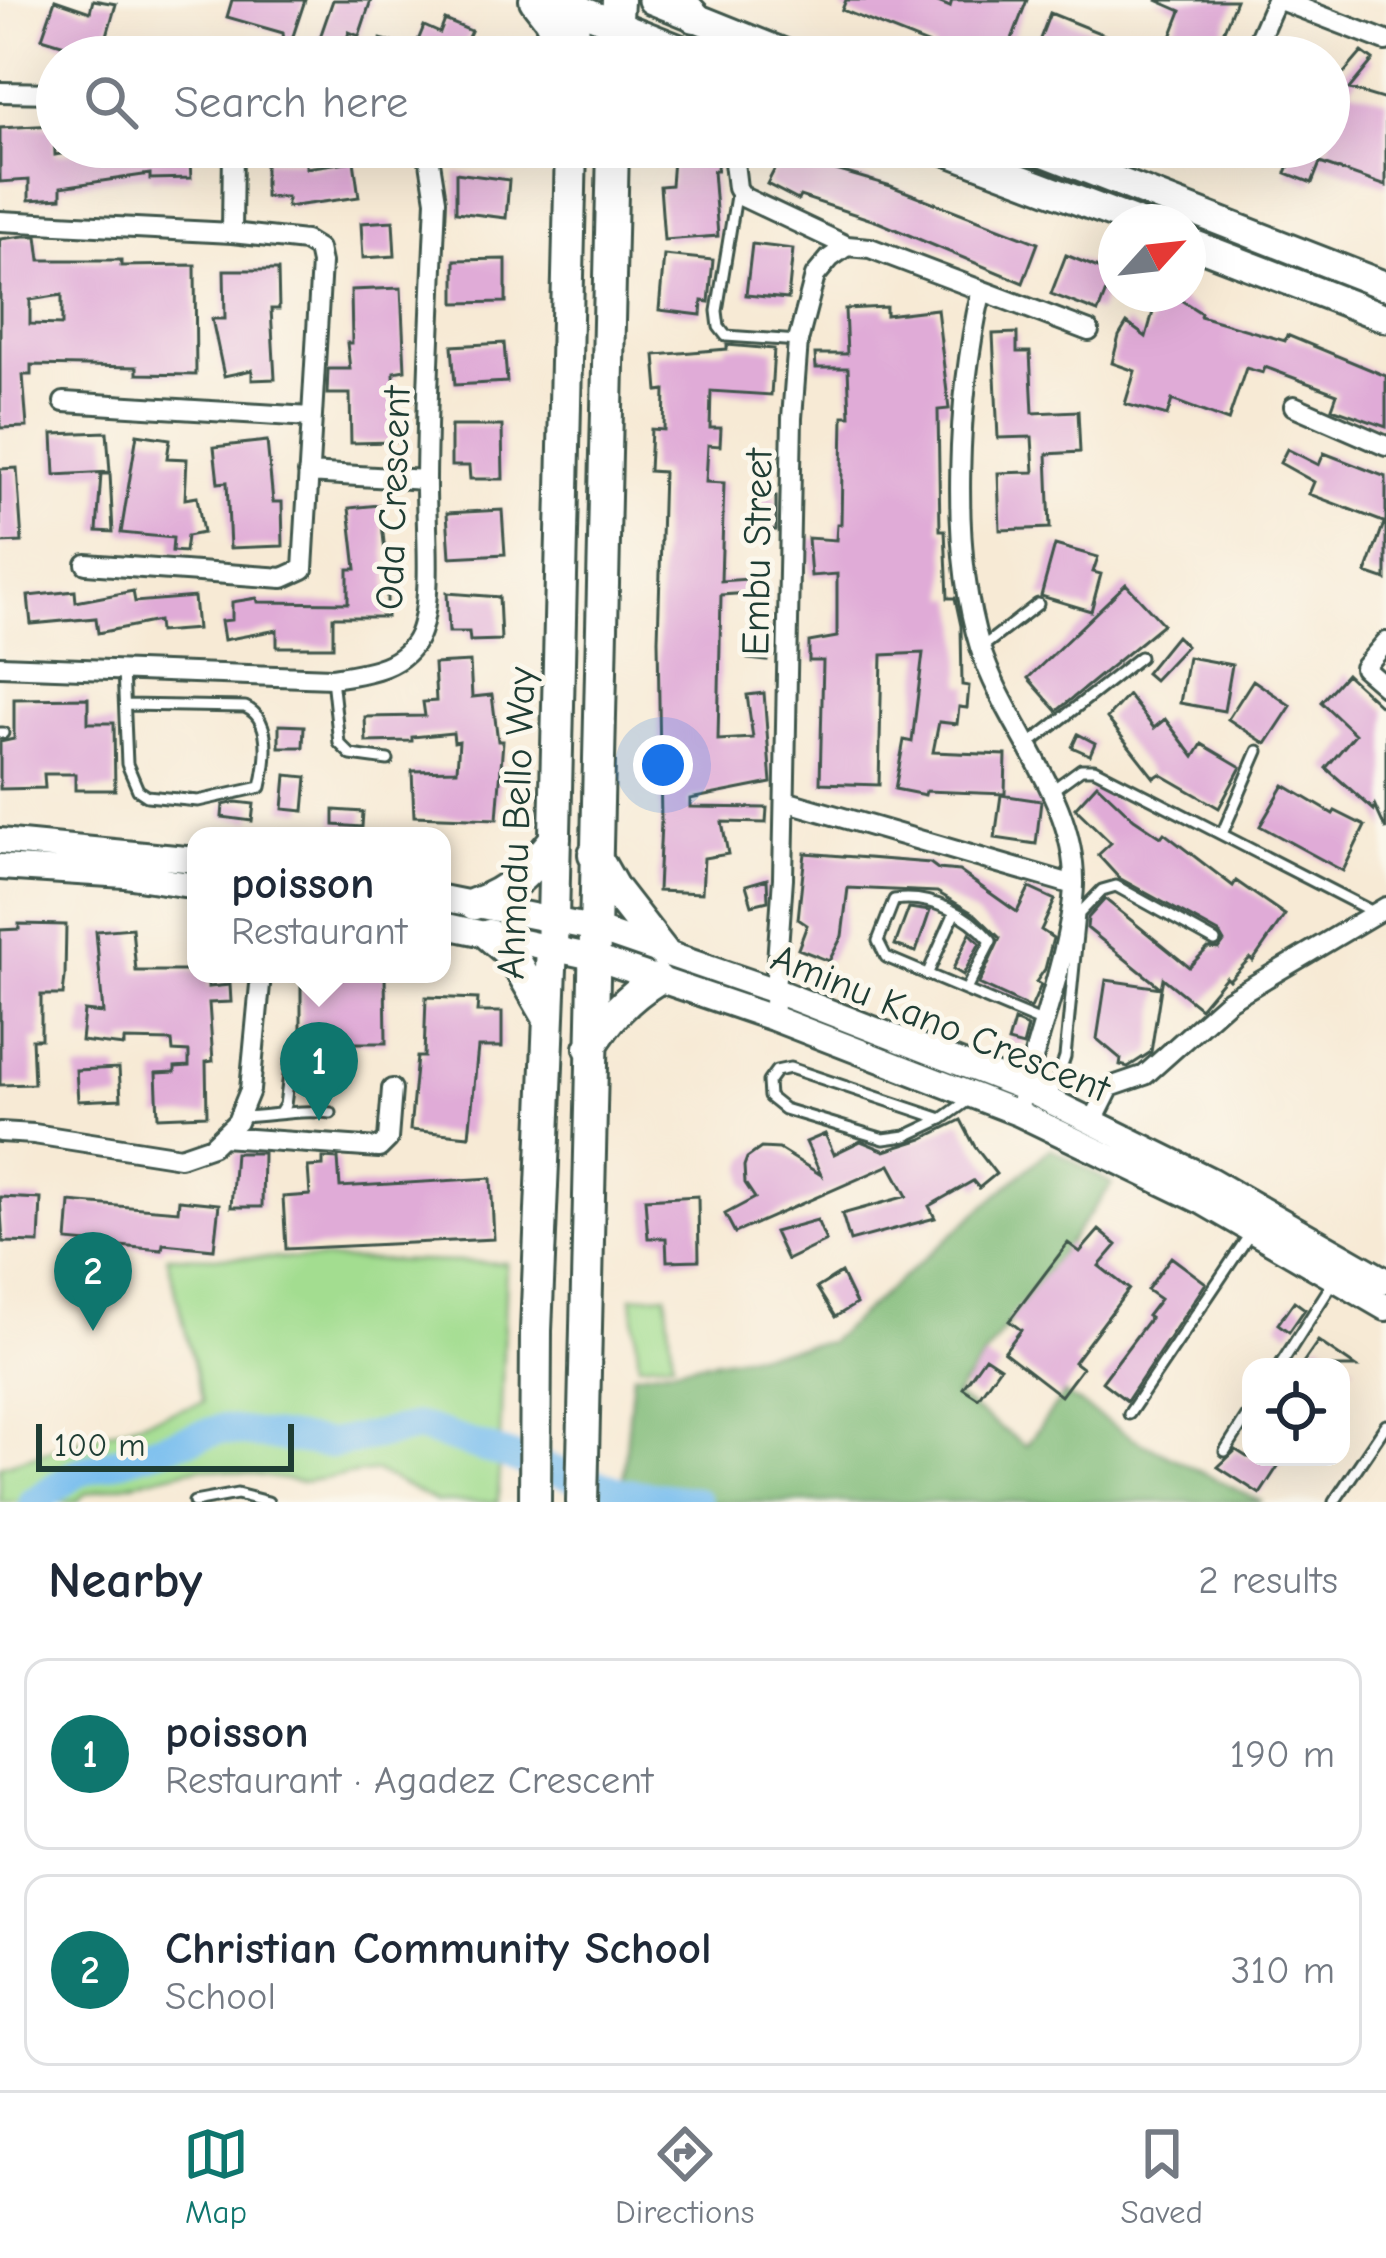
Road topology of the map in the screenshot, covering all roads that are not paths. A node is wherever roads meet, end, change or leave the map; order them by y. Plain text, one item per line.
1 (535, 0) edge
2 (652, 0) edge
3 (1278, 0) edge
4 (568, 2) edge
5 (687, 9) edge
6 (617, 12) edge
7 (559, 36) edge
8 (569, 36) edge
9 (658, 36) edge
10 (747, 36) edge
11 (1261, 36) edge
12 (1386, 41) edge
13 (0, 92) edge
14 (36, 93) edge
15 (233, 168) edge
16 (431, 168) edge
17 (571, 168) edge
18 (612, 168) edge
19 (735, 168) edge
20 (992, 168) edge
21 (1084, 168) edge
22 (737, 188) junction
23 (1098, 208) edge
24 (0, 221) edge
25 (232, 233) junction
26 (847, 246) junction
27 (1206, 249) edge
28 (1386, 286) edge
29 (981, 292) junction
30 (1386, 318) edge
31 (1089, 331) dead end
32 (798, 341) junction
33 (64, 402) dead end
34 (1294, 406) dead end
35 (310, 417) junction
36 (1386, 446) edge
37 (308, 472) junction
38 (425, 480) junction
39 (86, 564) dead end
40 (1038, 604) dead end
41 (1386, 642) edge
42 (981, 648) junction
43 (1141, 657) dead end
44 (0, 666) edge
45 (123, 670) junction
46 (332, 678) junction
47 (1386, 687) edge
48 (124, 705) junction
49 (1027, 746) junction
50 (1258, 751) dead end
51 (388, 760) dead end
52 (1051, 791) junction
53 (785, 801) junction
54 (1222, 834) junction
55 (555, 839) junction
56 (0, 842) edge
57 (594, 854) junction
58 (187, 859) edge
59 (0, 867) edge
60 (187, 885) edge
61 (1074, 885) junction
62 (451, 900) edge
63 (474, 904) junction
64 (1380, 910) edge
65 (955, 912) junction
66 (451, 928) edge
67 (552, 934) junction
68 (489, 935) junction
69 (1215, 941) dead end
70 (592, 943) junction
71 (660, 966) junction
72 (926, 975) junction
73 (260, 983) edge
74 (967, 988) junction
75 (778, 992) junction
76 (548, 1017) junction
77 (773, 1018) junction
78 (1041, 1022) junction
79 (590, 1048) junction
80 (291, 1060) dead end
81 (392, 1089) dead end
82 (974, 1096) junction
83 (1021, 1101) junction
84 (1050, 1101) junction
85 (280, 1113) junction
86 (331, 1113) dead end
87 (239, 1117) junction
88 (942, 1119) junction
89 (1093, 1120) junction
90 (0, 1132) edge
91 (222, 1137) junction
92 (1253, 1229) junction
93 (1336, 1276) junction
94 (1386, 1281) edge
95 (1386, 1308) edge
96 (1285, 1358) edge
97 (1129, 1414) dead end
98 (1242, 1424) edge
99 (1386, 1425) edge
100 (1225, 1450) dead end
101 (194, 1502) edge
102 (268, 1502) edge
103 (536, 1502) edge
104 (582, 1502) edge
105 (1334, 1502) edge

1 - 7 main road
2 - 5 main road
3 - 11 street
3 - 12 street
4 - 6 main road
4 - 8 main road
5 - 10 main road
6 - 9 main road
13 - 14 street
15 - 25 street
16 - 38 street, Oda Crescent
17 - 55 main road, Ahmadu Bello Way
18 - 57 main road, Ahmadu Bello Way
19 - 22 street
20 - 23 main road
21 - 28 main road
22 - 26 street
22 - 32 lane
24 - 25 street
25 - 35 street
26 - 29 street
26 - 32 street, Embu Street
27 - 30 main road
29 - 31 street
29 - 42 street
32 - 53 street, Embu Street
33 - 35 street
34 - 36 street
35 - 37 street
37 - 38 street
37 - 39 street
38 - 46 street, Oda Crescent
40 - 42 lane
41 - 47 street
42 - 49 street
43 - 49 lane
44 - 45 street, Oda Crescent
45 - 46 street, Oda Crescent
45 - 48 lane
46 - 51 lane
48 - 48 lane
49 - 52 street
50 - 54 lane
52 - 54 lane
52 - 61 street
53 - 61 street
53 - 75 street, Embu Street
54 - 64 lane
55 - 63 main road
55 - 67 main road, Ahmadu Bello Way
56 - 58 street
57 - 70 main road, Ahmadu Bello Way
57 - 71 main road
59 - 60 street
61 - 78 street
62 - 63 street, Aminu Kano Crescent
63 - 67 street, Aminu Kano Crescent
64 - 89 street
65 - 72 lane
65 - 72 lane
65 - 74 lane
66 - 68 street, Aminu Kano Crescent
67 - 68 street, Aminu Kano Crescent
67 - 70 street, Aminu Kano Crescent
67 - 76 main road, Ahmadu Bello Way
68 - 76 main road
69 - 84 lane
70 - 71 street, Aminu Kano Crescent
70 - 79 main road, Ahmadu Bello Way
71 - 75 street, Aminu Kano Crescent
71 - 77 street, Aminu Kano Crescent
71 - 79 main road
72 - 74 lane
73 - 87 street
74 - 78 lane
75 - 77 street, Embu Street
75 - 83 street, Aminu Kano Crescent
76 - 103 main road, Ahmadu Bello Way
77 - 82 street, Aminu Kano Crescent
78 - 83 street
79 - 104 main road, Ahmadu Bello Way
80 - 85 lane
81 - 91 street
82 - 83 street, Aminu Kano Crescent
82 - 88 lane
83 - 84 street, Aminu Kano Crescent
83 - 92 street, Aminu Kano Crescent
84 - 89 street, Aminu Kano Crescent
85 - 86 lane
85 - 87 lane
87 - 91 street
88 - 88 lane
89 - 94 street, Aminu Kano Crescent
90 - 91 street
92 - 93 street, Aminu Kano Crescent
92 - 97 lane
93 - 95 street, Aminu Kano Crescent
93 - 96 lane
98 - 100 lane
99 - 105 lane
101 - 102 lane

